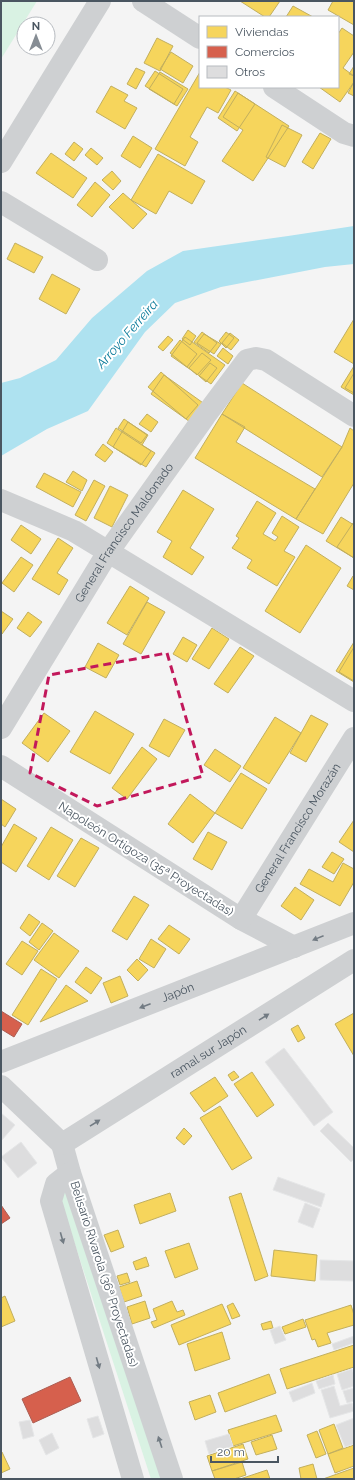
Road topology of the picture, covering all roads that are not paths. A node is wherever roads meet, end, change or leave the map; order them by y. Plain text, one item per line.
1 (100, 1) edge
2 (143, 1) edge
3 (199, 37) edge
4 (276, 88) edge
5 (354, 136) edge
6 (1, 162) edge
7 (1, 202) edge
8 (97, 260) dead end
9 (354, 416) edge
10 (1, 500) edge
11 (108, 552) junction
12 (354, 701) edge
13 (1, 728) edge
14 (354, 738) edge
15 (1, 766) edge
16 (241, 919) junction
17 (354, 923) edge
18 (294, 947) junction
19 (354, 960) edge
20 (5, 1057) edge
21 (1, 1086) edge
22 (62, 1144) junction
23 (70, 1173) junction
24 (133, 1479) edge
25 (172, 1479) edge

1 - 6 street
2 - 3 street
4 - 5 street
7 - 8 street
9 - 11 street, General Francisco Maldonado
10 - 11 street
11 - 12 street
11 - 13 street, General Francisco Maldonado
14 - 16 street, General Francisco Morazán
15 - 16 street, Napoleón Ortigoza (35ª Proyectadas)
16 - 18 street, Napoleón Ortigoza (35ª Proyectadas)
17 -> 18 street, Japón
18 -> 20 street, Japón
22 -> 19 street, ramal sur Japón
21 - 22 street
22 - 23 street
23 -> 24 street, Belisario Rivarola (36ª Proyectadas)
25 -> 23 street, Belisario Rivarola (36ª Proyectadas)

